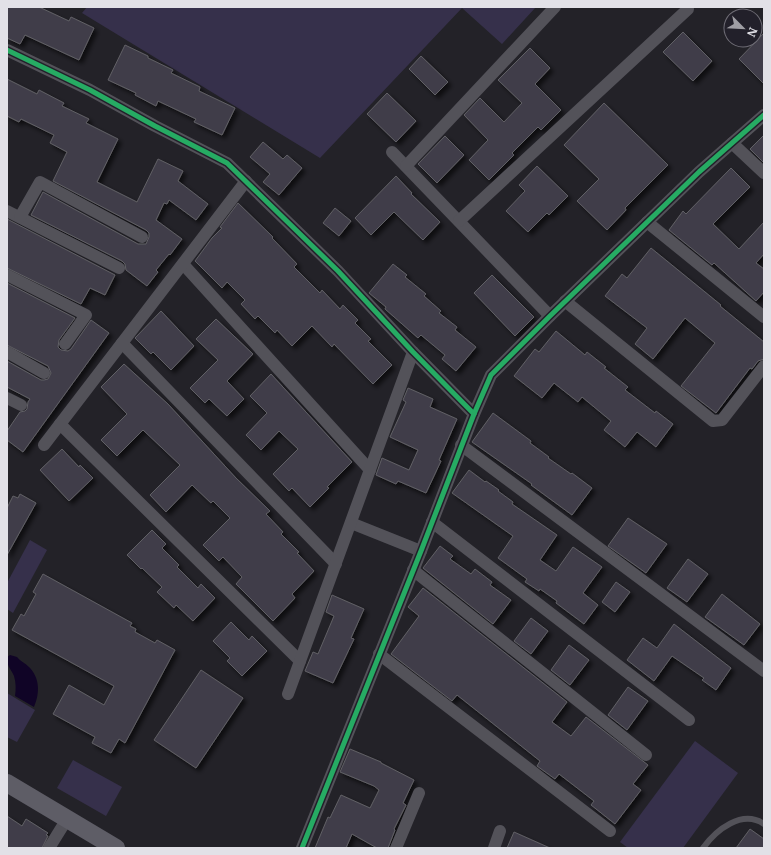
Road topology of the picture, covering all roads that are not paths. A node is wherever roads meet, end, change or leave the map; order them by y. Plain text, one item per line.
1 (555, 7) edge
2 (688, 9) dead end
3 (7, 50) edge
4 (764, 115) edge
5 (732, 142) junction
6 (392, 152) dead end
7 (406, 166) junction
8 (764, 173) edge
9 (246, 181) junction
10 (7, 211) edge
11 (20, 217) junction
12 (459, 221) junction
13 (647, 222) junction
14 (142, 237) dead end
15 (183, 264) junction
16 (119, 268) dead end
17 (7, 275) edge
18 (565, 301) junction
19 (550, 316) junction
20 (764, 317) edge
21 (122, 343) junction
22 (65, 344) dead end
23 (7, 352) edge
24 (413, 352) junction
25 (764, 366) edge
26 (44, 373) dead end
27 (7, 398) edge
28 (21, 405) dead end
29 (474, 414) junction
30 (60, 424) junction
31 (44, 445) dead end
32 (461, 445) junction
33 (370, 470) junction
34 (432, 522) junction
35 (351, 523) junction
36 (421, 551) junction
37 (336, 564) junction
38 (413, 570) junction
39 (379, 654) junction
40 (300, 661) junction
41 (764, 671) edge
42 (288, 694) dead end
43 (689, 720) dead end
44 (646, 755) dead end
45 (7, 783) edge
46 (419, 793) dead end
47 (67, 819) junction
48 (764, 824) edge
49 (500, 831) dead end
50 (610, 831) dead end
51 (49, 848) edge
52 (116, 848) edge
53 (302, 848) edge
54 (396, 848) edge
55 (494, 848) edge
56 (703, 848) edge

1 - 7 street
2 - 12 street
3 - 9 street
4 - 5 street
5 - 8 street
5 - 13 street
6 - 7 street
7 - 12 street
9 - 15 street
9 - 24 street
10 - 11 street
11 - 14 street
11 - 16 street
12 - 19 street
13 - 18 street
13 - 20 street
15 - 21 street
15 - 33 street
17 - 22 street
18 - 19 street
18 - 25 street
19 - 29 street
21 - 30 street
21 - 37 street
23 - 26 street
24 - 29 street
24 - 33 street
27 - 28 street
29 - 32 street
30 - 31 street
30 - 40 street
32 - 34 street
32 - 41 street
33 - 35 street
34 - 36 street
34 - 43 street
35 - 36 street
35 - 37 street
36 - 38 street
37 - 40 street
38 - 39 street
38 - 44 street
39 - 50 street
39 - 53 street
40 - 42 street
45 - 47 main road
46 - 54 street
47 - 51 street
47 - 52 main road
48 - 56 lane
49 - 55 street

